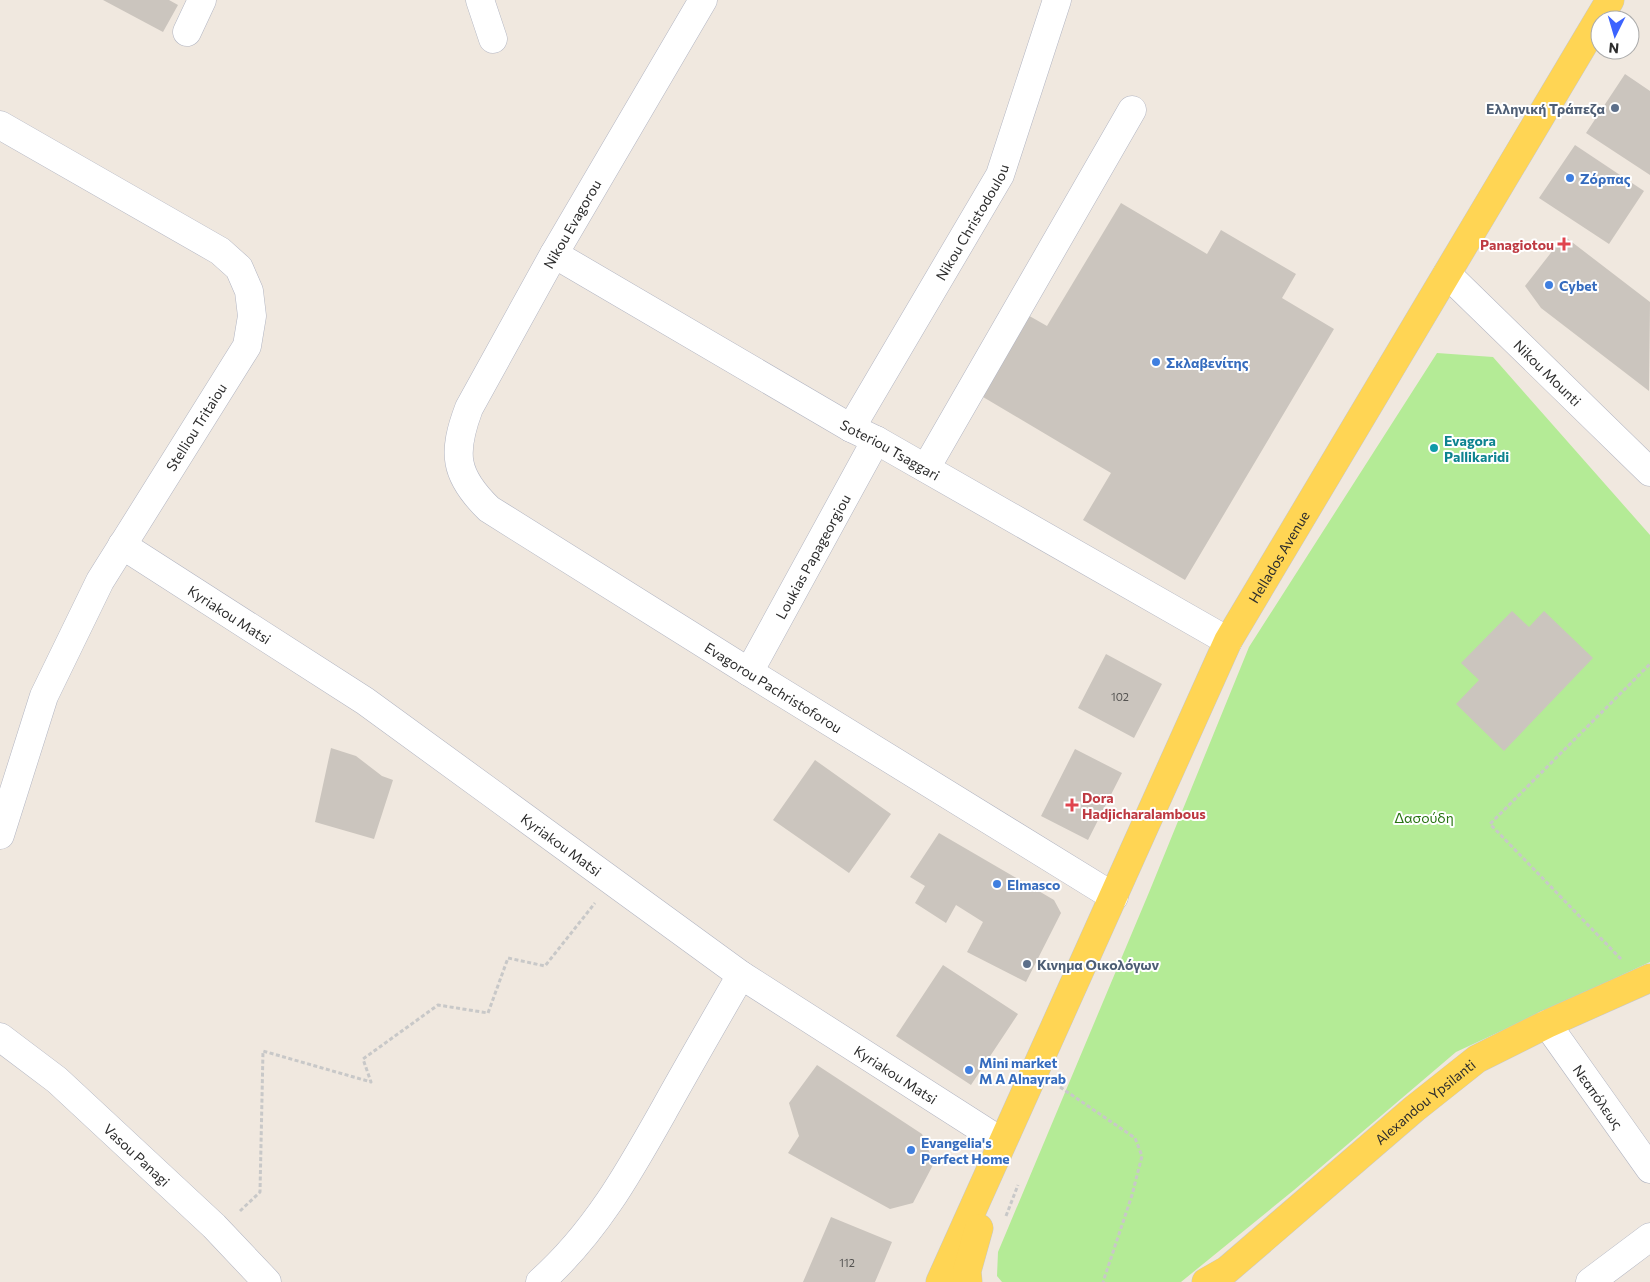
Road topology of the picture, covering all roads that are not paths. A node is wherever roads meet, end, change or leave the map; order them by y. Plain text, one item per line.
1 (202, 0) edge
2 (480, 0) edge
3 (703, 0) edge
4 (1057, 0) edge
5 (1610, 0) edge
6 (187, 32) dead end
7 (493, 40) dead end
8 (1132, 110) dead end
9 (0, 125) edge
10 (554, 254) junction
11 (1447, 274) junction
12 (851, 428) junction
13 (876, 440) junction
14 (458, 455) joint
15 (926, 468) junction
16 (1650, 472) edge
17 (122, 545) junction
18 (1228, 642) junction
19 (749, 672) junction
20 (0, 835) edge
21 (1114, 897) junction
22 (741, 975) junction
23 (1646, 980) edge
24 (1547, 1024) junction
25 (0, 1037) edge
26 (1002, 1142) junction
27 (1650, 1169) edge
28 (1650, 1237) edge
29 (1217, 1278) edge
30 (268, 1282) edge
31 (540, 1282) edge
32 (940, 1282) edge
33 (968, 1282) edge
34 (1590, 1282) edge

1 - 6 street
2 - 7 street
3 - 10 street, Nikou Evagorou
4 - 12 street, Nikou Christodoulou
5 - 11 main road, Hellados Avenue
8 - 15 street
9 - 17 street, Stelliou Tritaiou
10 - 12 street, Soteriou Tsaggari
10 - 14 street, Nikou Evagorou
11 - 16 street, Nikou Mounti
11 - 18 main road, Hellados Avenue
12 - 13 street, Soteriou Tsaggari
13 - 15 street, Soteriou Tsaggari
13 - 19 street, Loukias Papageorgiou
14 - 19 street, Evagorou Pachristoforou
15 - 18 street, Soteriou Tsaggari
17 - 20 street, Stelliou Tritaiou
17 - 22 street, Kyriakou Matsi
18 - 21 main road, Hellados Avenue
19 - 21 street, Evagorou Pachristoforou
21 - 26 main road, Hellados Avenue
22 - 26 street, Kyriakou Matsi
22 - 31 street
23 - 24 main road, Alexandou Ypsilanti
24 - 27 street, Νεαπόλεως
24 - 29 main road, Alexandou Ypsilanti
25 - 30 street, Vasou Panagi
26 - 32 main road, Hellados Avenue
26 - 33 main road, Hellados Avenue
28 - 34 street

